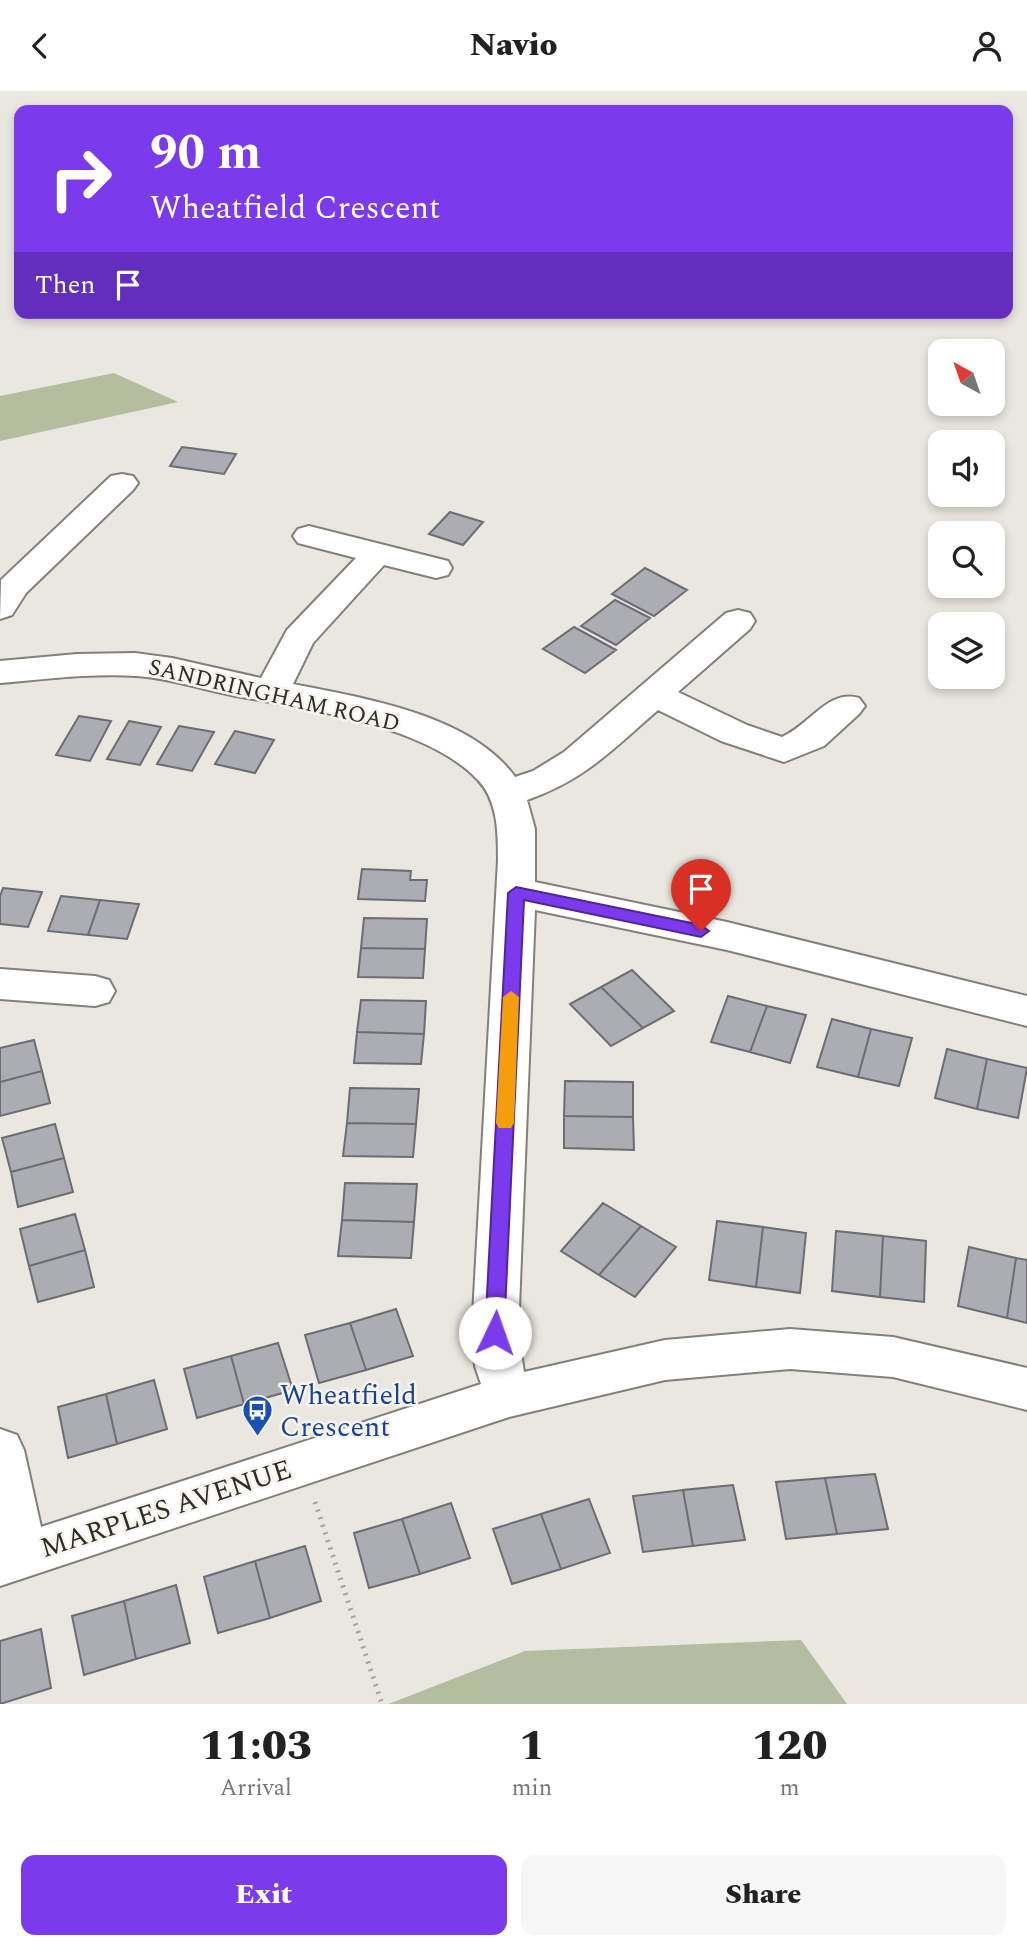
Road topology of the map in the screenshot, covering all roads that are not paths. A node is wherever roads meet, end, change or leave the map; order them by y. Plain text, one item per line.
1 (122, 483) dead end
2 (309, 536) dead end
3 (375, 553) junction
4 (436, 568) dead end
5 (0, 608) edge
6 (738, 621) dead end
7 (0, 672) edge
8 (272, 691) junction
9 (654, 694) junction
10 (847, 706) dead end
11 (506, 794) junction
12 (516, 893) junction
13 (0, 984) edge
14 (95, 991) dead end
15 (1027, 1011) edge
16 (1027, 1389) edge
17 (509, 1396) junction
18 (0, 1450) edge
19 (11, 1559) edge

1 - 5 street
2 - 3 street
3 - 4 street
3 - 8 street
6 - 9 street
7 - 8 street, SANDRINGHAM ROAD
8 - 11 street, SANDRINGHAM ROAD
9 - 10 street
9 - 11 street
11 - 12 street, SANDRINGHAM ROAD
12 - 15 street
12 - 17 street
13 - 14 street
16 - 17 street, MARPLES AVENUE
17 - 19 street, MARPLES AVENUE
18 - 19 street

